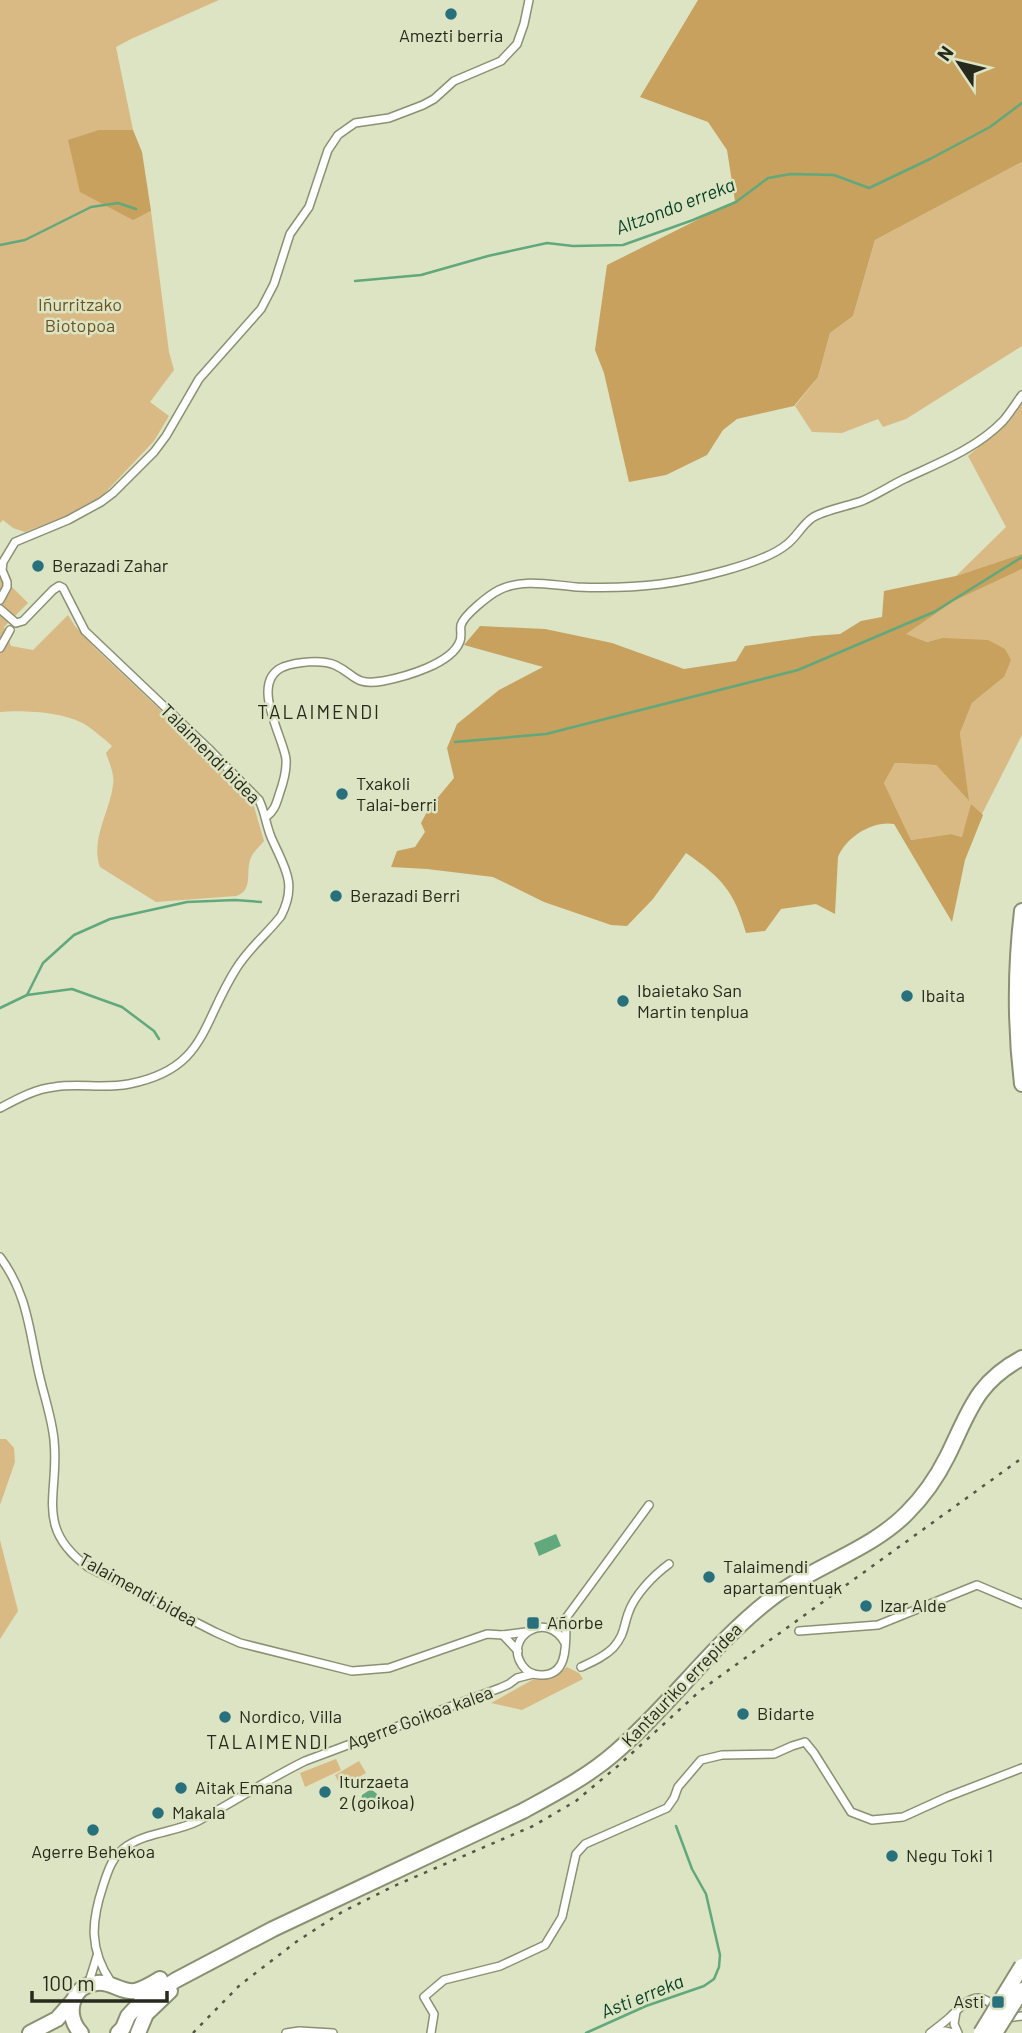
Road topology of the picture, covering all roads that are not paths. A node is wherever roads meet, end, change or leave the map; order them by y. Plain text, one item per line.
1 (529, 0) edge
2 (1022, 395) edge
3 (0, 600) edge
4 (0, 609) edge
5 (10, 630) dead end
6 (0, 648) edge
7 (265, 817) junction
8 (1022, 911) edge
9 (1022, 1084) edge
10 (0, 1108) edge
11 (0, 1257) edge
12 (1022, 1358) edge
13 (649, 1506) dead end
14 (669, 1564) dead end
15 (1022, 1604) edge
16 (566, 1618) junction
17 (550, 1628) junction
18 (799, 1631) dead end
19 (526, 1632) junction
20 (503, 1635) junction
21 (565, 1643) junction
22 (517, 1651) junction
23 (521, 1662) junction
24 (581, 1667) dead end
25 (533, 1674) junction
26 (517, 1678) junction
27 (1022, 1768) edge
28 (273, 1929) junction
29 (97, 1956) junction
30 (1022, 1966) edge
31 (200, 1967) junction
32 (1022, 1973) edge
33 (88, 1985) junction
34 (115, 1987) junction
35 (1022, 1990) edge
36 (1008, 1996) junction
37 (985, 2000) junction
38 (72, 2002) junction
39 (958, 2008) junction
40 (996, 2009) junction
41 (1019, 2016) edge
42 (123, 2027) edge
43 (996, 2028) edge
44 (30, 2033) edge
45 (81, 2033) edge
46 (138, 2033) edge
47 (286, 2033) edge
48 (333, 2033) edge
49 (431, 2033) edge
50 (930, 2033) edge
51 (955, 2033) edge
52 (981, 2033) edge

1 - 3 street
2 - 7 street
4 - 7 street, Talaimendi bidea
5 - 6 street
7 - 10 street, Talaimendi bidea
8 - 9 highway
11 - 20 street, Talaimendi bidea
12 - 28 highway, Kantauriko errepidea
13 - 16 street
14 - 24 street
15 - 18 street
16 - 17 street
16 - 21 street
17 - 19 street
17 - 21 street
19 - 20 street, Talaimendi bidea
19 - 22 street
20 - 22 street
21 - 25 street
22 - 23 street
23 - 25 street
23 - 26 street
25 - 26 street, Agerre Goikoa kalea
26 - 29 street, Agerre Goikoa kalea
27 - 49 street
28 - 31 highway
28 - 34 highway
29 - 33 street
29 - 34 street
30 - 52 highway, bridge
31 - 42 highway
31 - 46 highway
32 - 36 street
33 - 34 highway
33 - 38 highway
34 - 42 highway
35 - 43 highway, bridge
36 - 37 street
36 - 40 street
36 - 41 street
37 - 39 street
37 - 40 street
38 - 44 highway
38 - 45 highway
39 - 50 street
39 - 51 street
40 - 43 street
41 - 43 street
47 - 48 street
50 - 51 street

